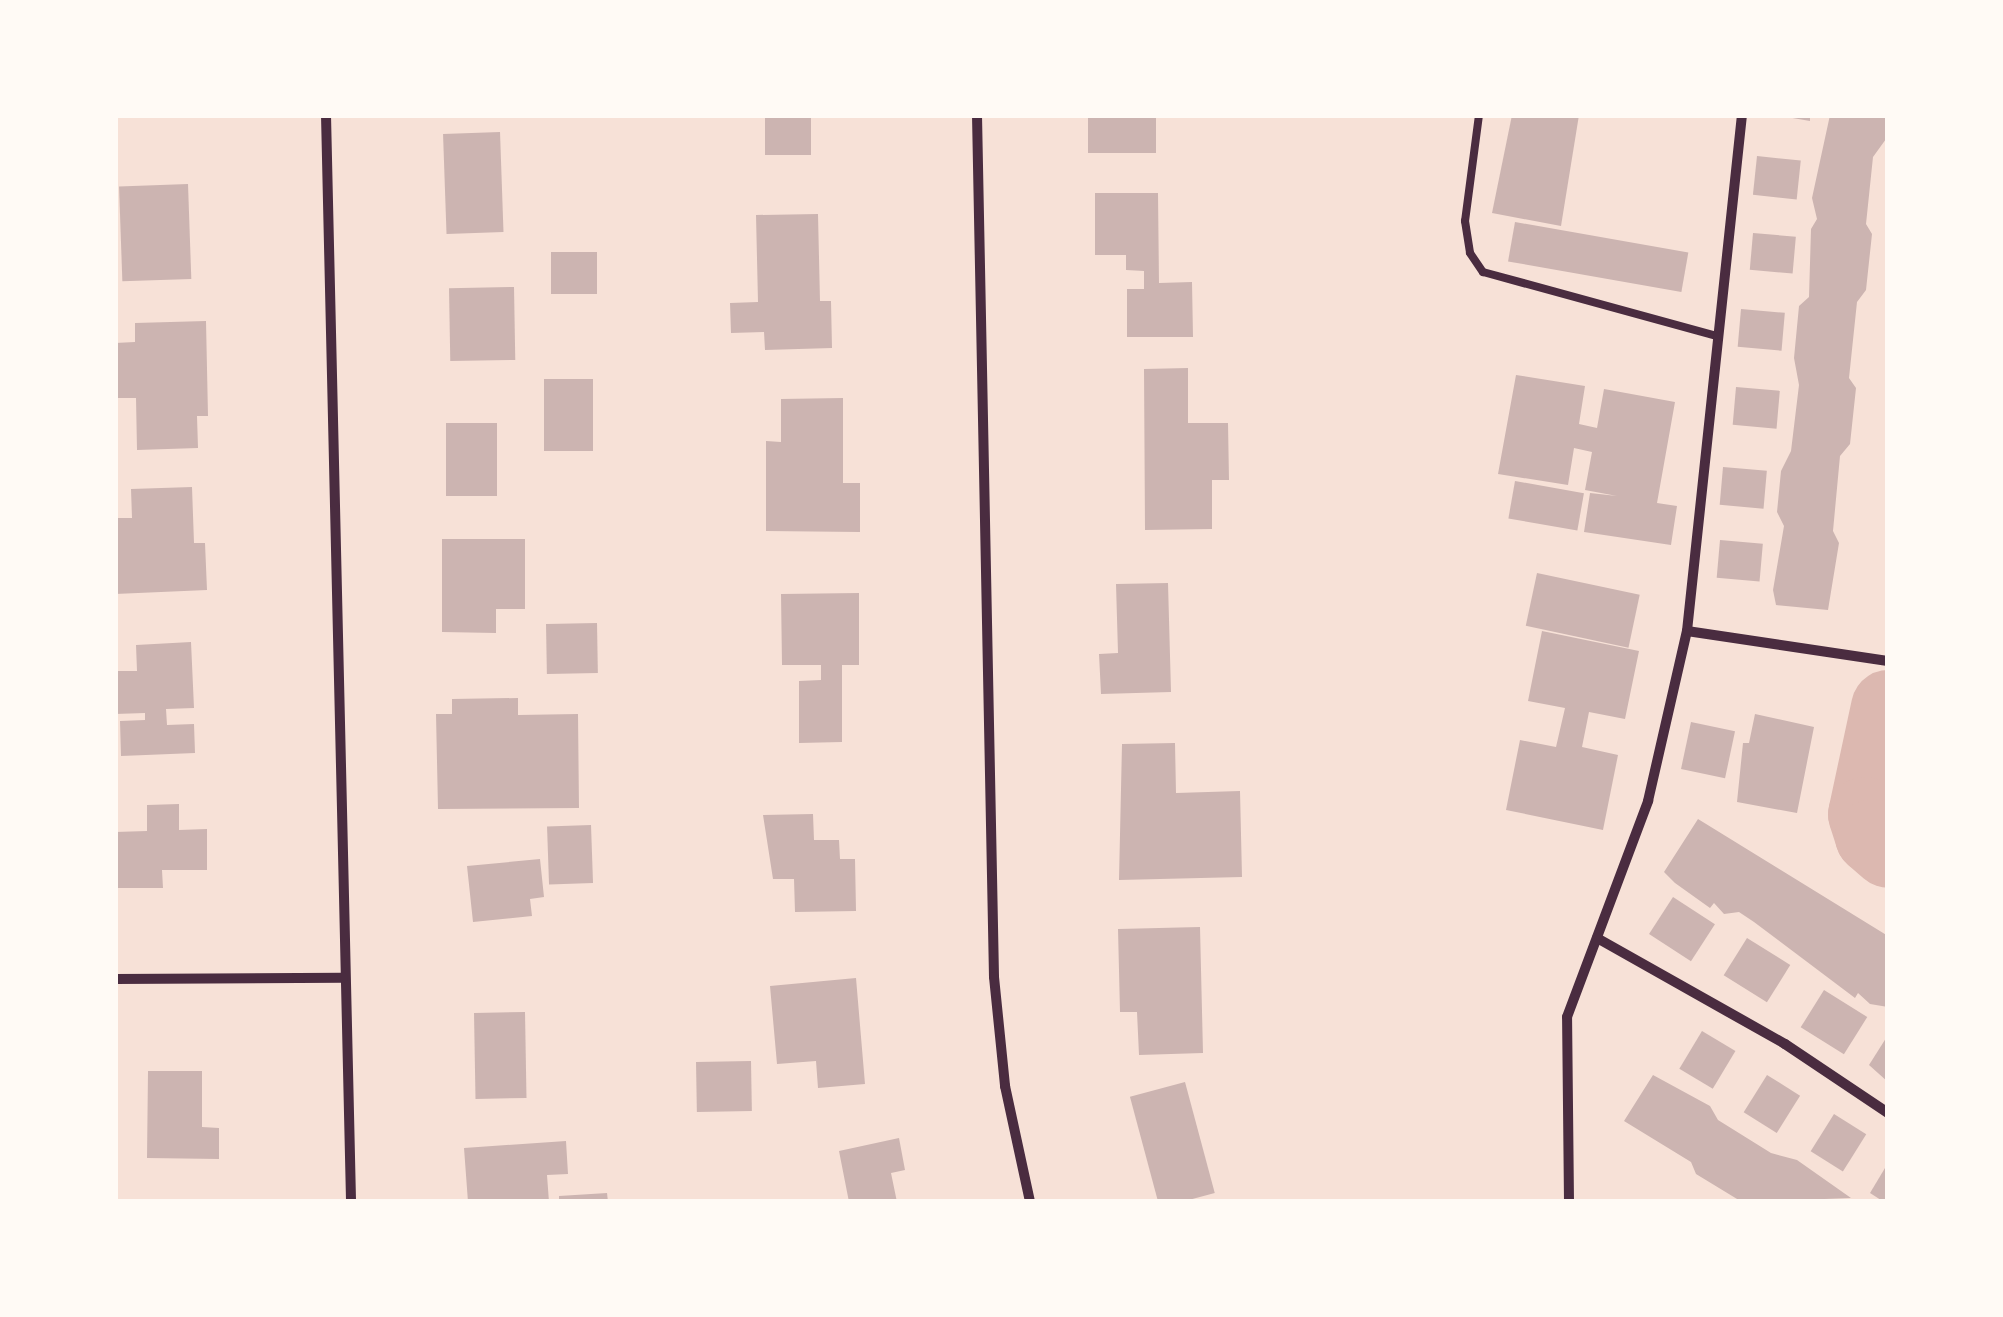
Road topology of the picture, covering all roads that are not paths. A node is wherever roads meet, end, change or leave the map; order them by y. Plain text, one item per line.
1 (326, 115) edge
2 (977, 115) edge
3 (1479, 115) edge
4 (1742, 115) edge
5 (1714, 335) junction
6 (1687, 631) junction
7 (1888, 662) edge
8 (1597, 938) junction
9 (344, 978) junction
10 (115, 979) edge
11 (1888, 1113) edge
12 (350, 1202) edge
13 (1030, 1202) edge
14 (1569, 1202) edge

1 - 9 street
2 - 13 street
3 - 5 lane
4 - 5 street
5 - 6 street
6 - 7 street
6 - 8 street
8 - 11 street
8 - 14 street
9 - 10 street
9 - 12 street

